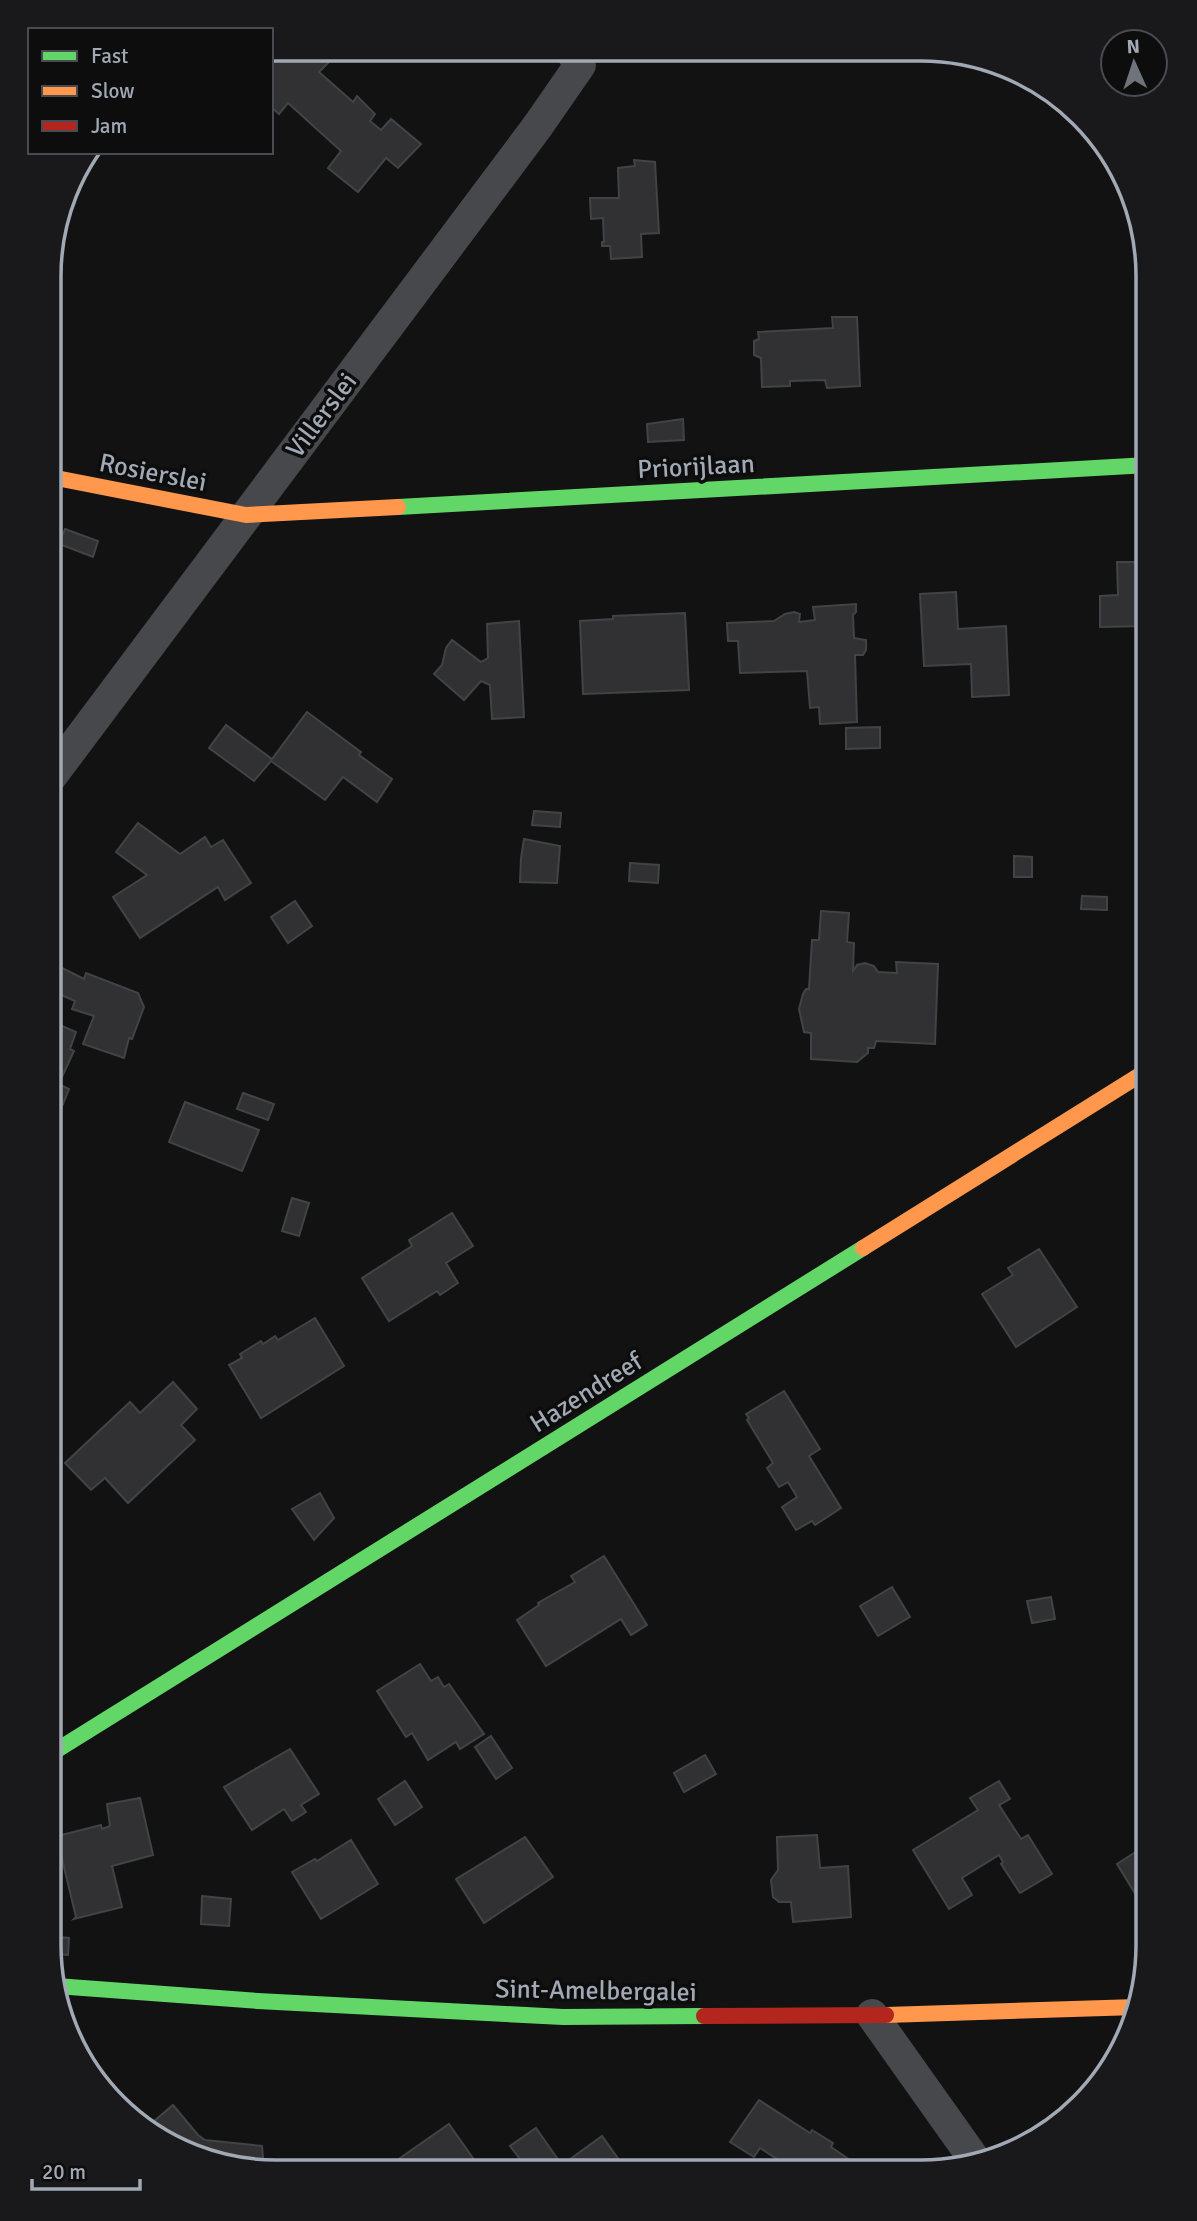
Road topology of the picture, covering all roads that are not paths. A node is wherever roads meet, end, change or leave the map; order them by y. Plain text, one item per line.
1 (578, 62) edge
2 (1136, 466) edge
3 (61, 479) edge
4 (246, 515) junction
5 (61, 763) edge
6 (1136, 1078) edge
7 (61, 1748) edge
8 (65, 1987) edge
9 (1126, 2007) edge
10 (872, 2015) junction
11 (970, 2153) edge

1 - 4 street, Villerslei
2 - 4 street, Priorijlaan
3 - 4 street, Rosierslei
4 - 5 street, Villerslei
6 - 7 street, Hazendreef
8 - 10 street, Sint-Amelbergalei
9 - 10 street, Sint-Amelbergalei
10 - 11 street

